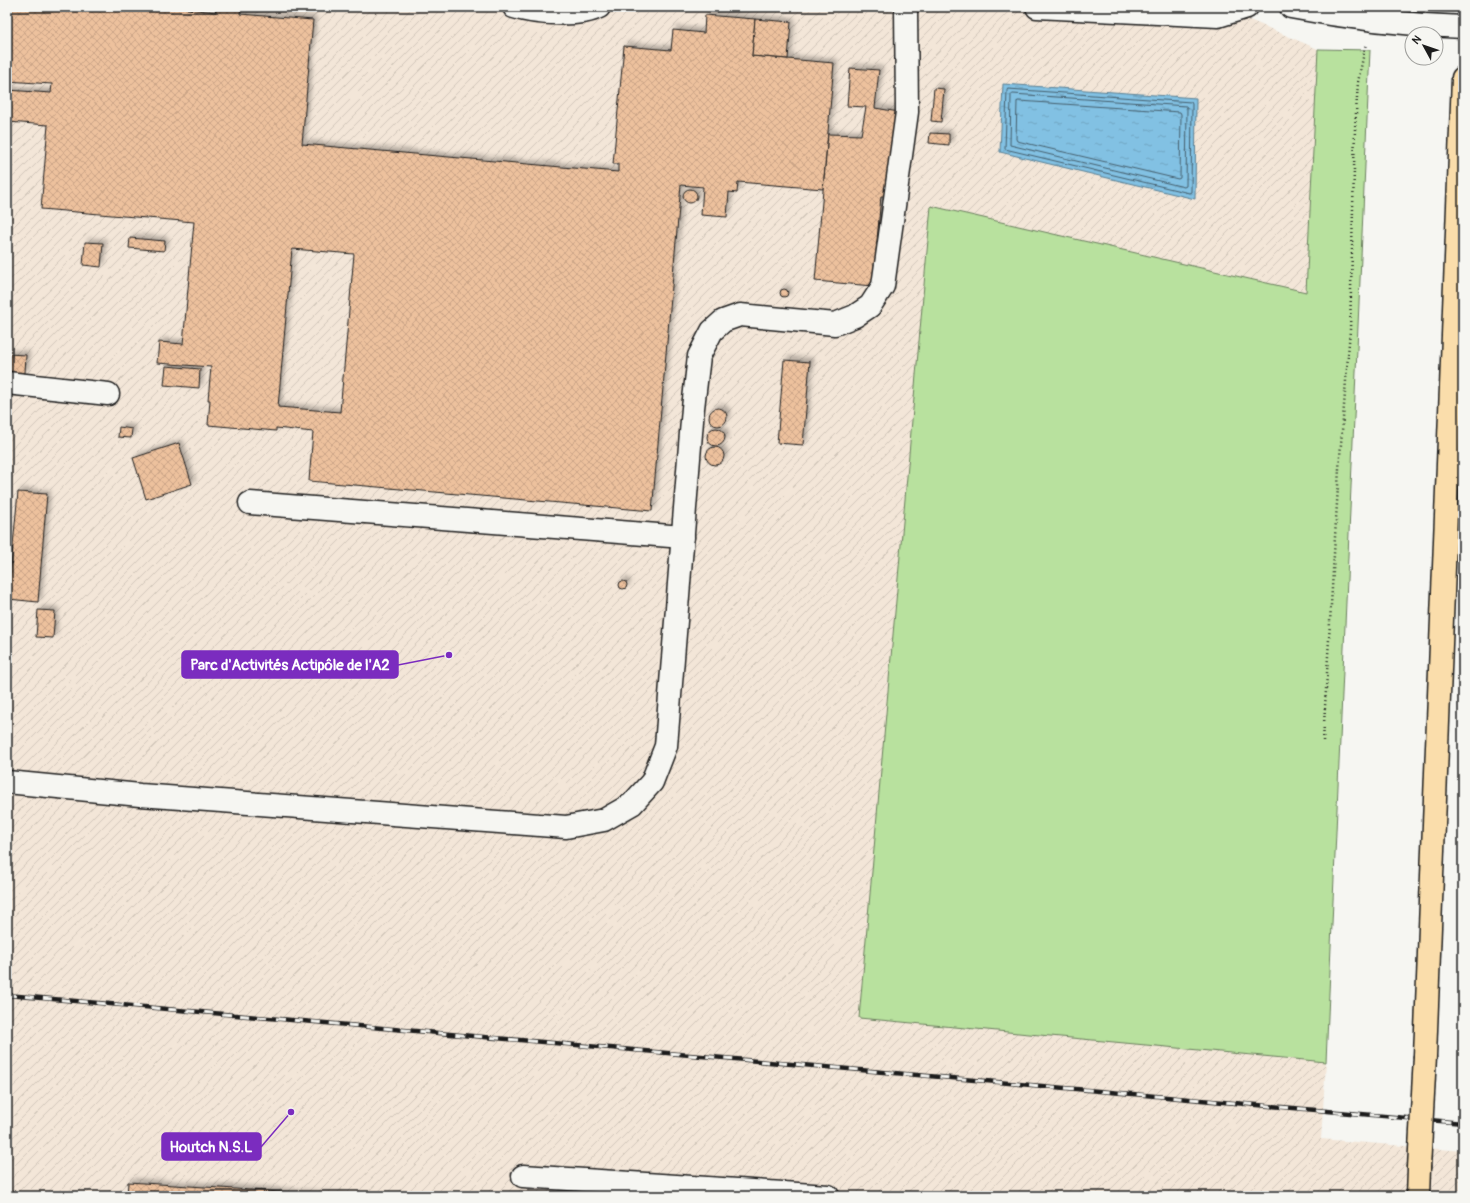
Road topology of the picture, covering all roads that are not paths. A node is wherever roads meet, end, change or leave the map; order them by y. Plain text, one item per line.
1 (514, 7) edge
2 (599, 7) edge
3 (906, 7) edge
4 (1037, 7) edge
5 (1247, 7) edge
6 (1291, 7) edge
7 (1463, 27) edge
8 (1463, 78) edge
9 (7, 382) edge
10 (108, 394) dead end
11 (250, 503) dead end
12 (683, 537) junction
13 (7, 782) edge
14 (523, 1176) dead end
15 (828, 1196) edge
16 (1418, 1196) edge

1 - 2 street
3 - 12 street
4 - 5 street
6 - 7 street
8 - 16 highway, bridge
9 - 10 street
11 - 12 street
12 - 13 street
14 - 15 street

